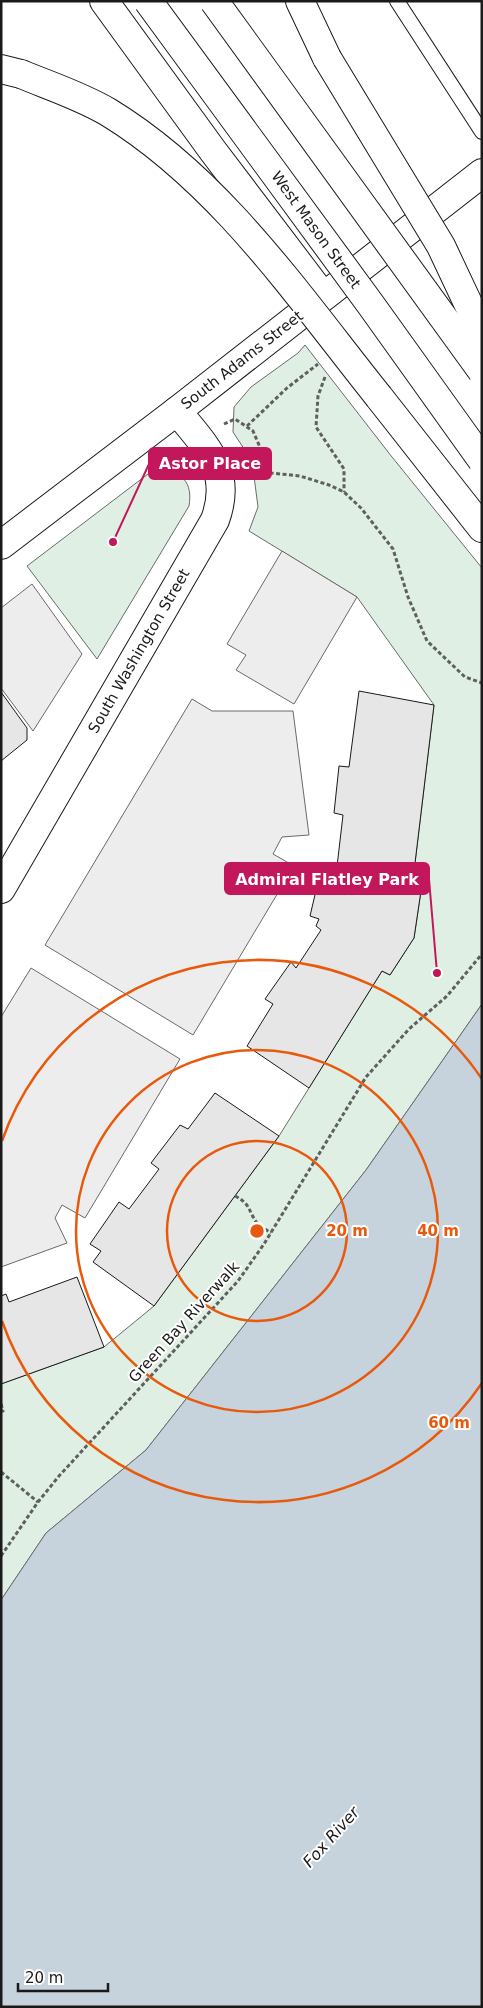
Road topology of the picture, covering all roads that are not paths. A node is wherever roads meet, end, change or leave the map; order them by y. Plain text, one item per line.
1 (104, 1) edge
2 (148, 1) edge
3 (214, 1) edge
4 (300, 1) edge
5 (396, 1) edge
6 (11, 72) edge
7 (482, 132) edge
8 (482, 173) edge
9 (323, 296) junction
10 (482, 332) edge
11 (482, 371) edge
12 (177, 411) junction
13 (482, 460) edge
14 (482, 528) edge
15 (1, 546) edge
16 (1, 889) edge

1 - 9 main road
2 - 13 main road, West Mason Street, bridge
3 - 11 main road, bridge
4 - 10 main road, bridge
5 - 7 lane
6 - 14 main road, bridge
8 - 9 main road, South Adams Street
9 - 12 main road, South Adams Street
12 - 15 main road, South Adams Street
12 - 16 main road, South Washington Street

